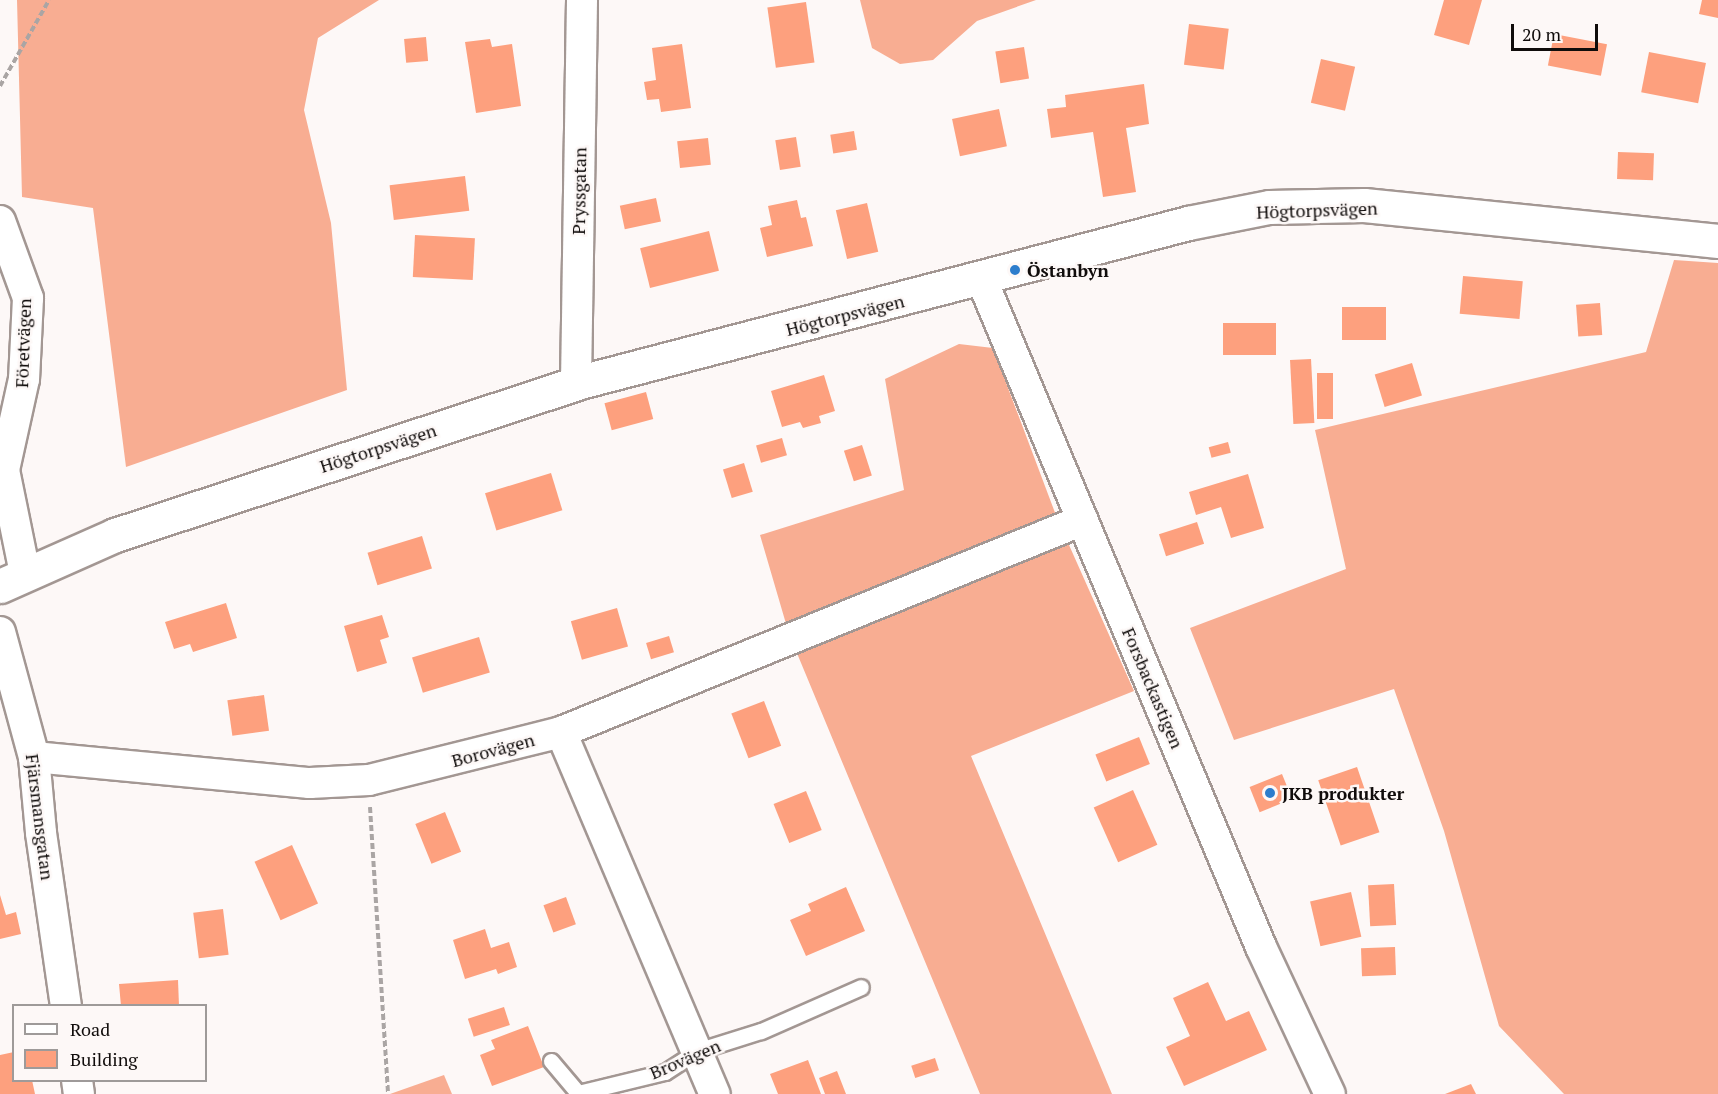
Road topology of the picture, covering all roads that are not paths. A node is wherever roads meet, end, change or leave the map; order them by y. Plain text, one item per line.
1 (582, 0) edge
2 (0, 221) edge
3 (1718, 242) edge
4 (982, 280) junction
5 (576, 383) junction
6 (1083, 520) junction
7 (13, 580) edge
8 (0, 632) edge
9 (561, 732) junction
10 (34, 757) junction
11 (861, 987) dead end
12 (66, 1004) edge
13 (697, 1051) junction
14 (551, 1061) dead end
15 (715, 1094) edge
16 (1330, 1094) edge

1 - 5 street, Pryssgatan
2 - 7 street, Företvägen
3 - 4 street, Högtorpsvägen
4 - 5 street, Högtorpsvägen
4 - 6 street, Forsbackastigen
5 - 7 street, Högtorpsvägen
6 - 9 street, Borovägen
6 - 16 street, Forsbackastigen
8 - 10 street, Fjärsmansgatan
9 - 10 street, Borovägen
9 - 13 street
10 - 12 street, Fjärsmansgatan
11 - 13 lane, Brovägen
13 - 14 lane, Brovägen
13 - 15 street

